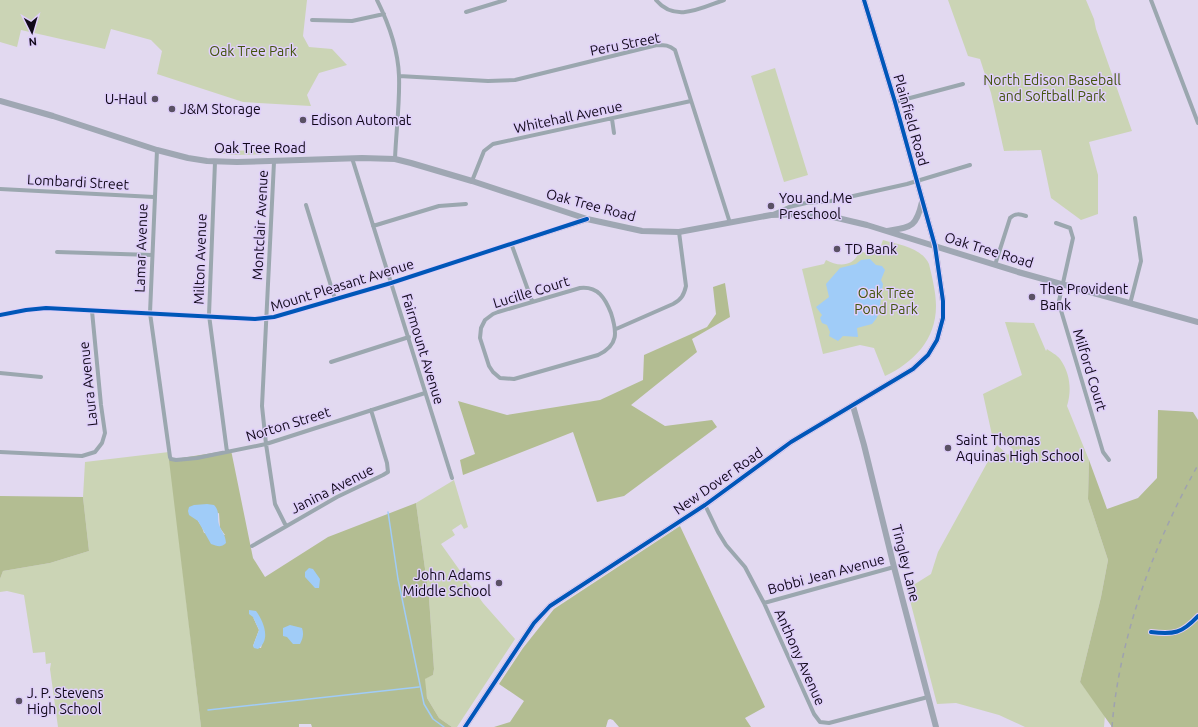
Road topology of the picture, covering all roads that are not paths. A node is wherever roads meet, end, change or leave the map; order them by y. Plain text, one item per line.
1 (377, 0) edge
2 (505, 0) edge
3 (656, 0) edge
4 (724, 0) edge
5 (864, 0) edge
6 (1151, 0) edge
7 (466, 12) dead end
8 (384, 14) junction
9 (312, 20) dead end
10 (399, 76) junction
11 (963, 84) dead end
12 (0, 101) edge
13 (691, 101) junction
14 (896, 102) junction
15 (612, 119) junction
16 (1198, 123) edge
17 (614, 133) dead end
18 (157, 150) junction
19 (352, 158) junction
20 (395, 159) junction
21 (215, 162) junction
22 (274, 162) junction
23 (970, 165) dead end
24 (917, 181) junction
25 (472, 182) junction
26 (0, 189) edge
27 (154, 197) junction
28 (922, 201) junction
29 (466, 204) dead end
30 (306, 205) dead end
31 (771, 215) junction
32 (1026, 216) dead end
33 (1134, 218) dead end
34 (587, 219) junction
35 (1056, 222) dead end
36 (730, 223) junction
37 (373, 226) junction
38 (887, 231) junction
39 (679, 232) junction
40 (511, 243) junction
41 (934, 246) junction
42 (57, 252) dead end
43 (152, 255) junction
44 (995, 265) junction
45 (391, 283) junction
46 (1062, 285) junction
47 (335, 300) junction
48 (532, 301) junction
49 (1130, 304) junction
50 (92, 311) junction
51 (150, 313) junction
52 (0, 315) edge
53 (209, 315) junction
54 (266, 318) junction
55 (1198, 322) edge
56 (616, 329) junction
57 (409, 338) junction
58 (331, 362) dead end
59 (0, 373) edge
60 (41, 377) dead end
61 (426, 393) junction
62 (853, 406) junction
63 (371, 410) junction
64 (168, 442) joint
65 (266, 444) junction
66 (0, 452) edge
67 (227, 452) junction
68 (1109, 460) dead end
69 (452, 478) dead end
70 (705, 505) junction
71 (286, 526) junction
72 (252, 546) dead end
73 (894, 567) junction
74 (764, 602) junction
75 (928, 697) junction
76 (465, 727) edge
77 (936, 727) edge

1 - 8 street
2 - 7 street
3 - 4 street
5 - 14 street, Plainfield Road
6 - 16 street
8 - 9 street
8 - 10 street
10 - 13 street, Peru Street
10 - 20 street
11 - 14 street
12 - 18 street, Oak Tree Road
13 - 15 street, Whitehall Avenue
13 - 36 street, Peru Street
14 - 24 street, Plainfield Road
15 - 17 street
15 - 25 street, Whitehall Avenue
18 - 21 street, Oak Tree Road
18 - 27 street, Lamar Avenue
19 - 20 street, Oak Tree Road
19 - 22 street, Oak Tree Road
19 - 37 street, Fairmount Avenue
20 - 25 street, Oak Tree Road
21 - 22 street, Oak Tree Road
21 - 53 street, Milton Avenue
22 - 54 street, Montclair Avenue
23 - 24 street
24 - 28 street, Plainfield Road
24 - 31 street
25 - 34 street, Oak Tree Road
26 - 27 street, Lombardi Street
27 - 43 street, Lamar Avenue
28 - 38 street
28 - 41 street, Plainfield Road
29 - 37 street
30 - 47 street
31 - 36 street, Oak Tree Road
31 - 38 street, Oak Tree Road
32 - 44 street
33 - 49 street
34 - 39 street, Oak Tree Road
34 - 40 street, Mount Pleasant Avenue
35 - 46 street, Milford Court
36 - 39 street, Oak Tree Road
37 - 45 street, Fairmount Avenue
38 - 41 street, Oak Tree Road
39 - 56 street
40 - 45 street, Mount Pleasant Avenue
40 - 48 street
41 - 44 street, Oak Tree Road
41 - 62 street, New Dover Road
42 - 43 street
43 - 51 street, Lamar Avenue
44 - 46 street, Oak Tree Road
45 - 47 street, Mount Pleasant Avenue
45 - 57 street, Fairmount Avenue
46 - 49 street, Oak Tree Road
46 - 68 street, Milford Court
47 - 54 street, Mount Pleasant Avenue
48 - 56 street, Lucille Court
48 - 56 street, Lucille Court
49 - 55 street, Oak Tree Road
50 - 51 street, Mount Pleasant Avenue
50 - 52 street, Mount Pleasant Avenue
50 - 66 street, Laura Avenue
51 - 53 street, Mount Pleasant Avenue
51 - 64 street, Lamar Avenue
53 - 54 street, Mount Pleasant Avenue
53 - 67 street, Milton Avenue
54 - 65 street, Montclair Avenue
57 - 58 street
57 - 61 street, Fairmount Avenue
59 - 60 street
61 - 63 street, Norton Street
61 - 69 street, Fairmount Avenue
62 - 70 street, New Dover Road
62 - 73 street, Tingley Lane
63 - 65 street, Norton Street
63 - 71 street, Janina Avenue
64 - 67 street, Norton Street
65 - 67 street, Norton Street
65 - 71 street, Montclair Avenue
70 - 74 street, Anthony Avenue
70 - 76 street, New Dover Road
71 - 72 street, Janina Avenue
73 - 74 street, Bobbi Jean Avenue
73 - 75 street, Tingley Lane
74 - 75 street, Anthony Avenue
75 - 77 street, Tingley Lane

